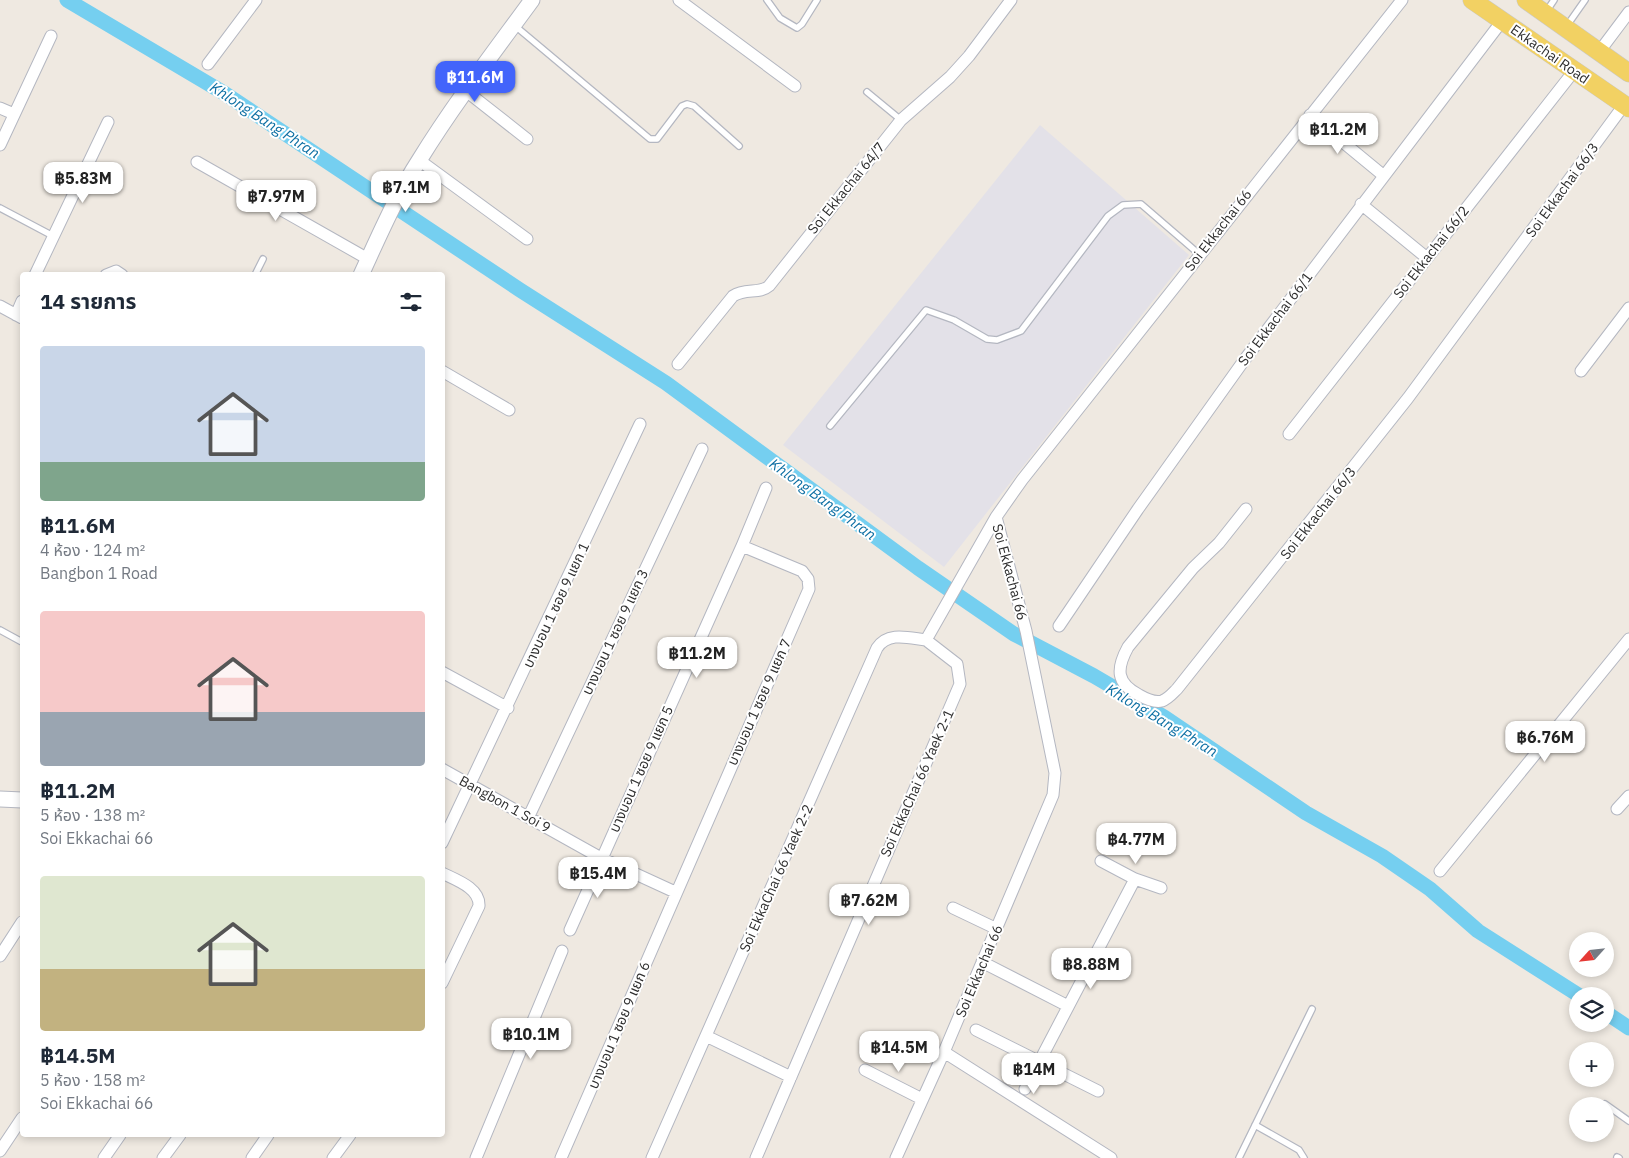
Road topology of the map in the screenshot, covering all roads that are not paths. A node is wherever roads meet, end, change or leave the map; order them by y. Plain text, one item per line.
1 (256, 0) edge
2 (532, 0) edge
3 (679, 0) edge
4 (767, 0) edge
5 (817, 0) edge
6 (1011, 0) edge
7 (1402, 0) edge
8 (1472, 0) edge
9 (1526, 0) edge
10 (1585, 0) edge
11 (1550, 7) edge
12 (1629, 12) edge
13 (1502, 20) junction
14 (514, 25) junction
15 (1566, 28) junction
16 (51, 36) dead end
17 (1599, 52) junction
18 (208, 64) dead end
19 (1574, 71) junction
20 (1629, 73) edge
21 (795, 86) dead end
22 (466, 90) junction
23 (867, 92) dead end
24 (1626, 107) edge
25 (0, 108) edge
26 (14, 114) junction
27 (1310, 115) junction
28 (901, 120) junction
29 (108, 122) dead end
30 (527, 139) dead end
31 (0, 145) edge
32 (739, 146) dead end
33 (419, 160) junction
34 (196, 162) dead end
35 (1384, 176) junction
36 (1362, 204) junction
37 (0, 208) edge
38 (53, 236) junction
39 (527, 239) dead end
40 (1199, 254) junction
41 (1427, 258) junction
42 (263, 259) dead end
43 (368, 259) junction
44 (36, 272) edge
45 (256, 272) edge
46 (362, 272) edge
47 (0, 306) edge
48 (1629, 308) edge
49 (19, 316) edge
50 (678, 364) dead end
51 (1582, 371) dead end
52 (445, 373) edge
53 (509, 410) dead end
54 (640, 424) dead end
55 (830, 426) dead end
56 (1290, 434) dead end
57 (702, 449) dead end
58 (766, 488) dead end
59 (1246, 509) dead end
60 (996, 517) junction
61 (742, 546) junction
62 (1059, 626) dead end
63 (0, 630) edge
64 (1629, 638) edge
65 (926, 640) junction
66 (20, 641) edge
67 (445, 674) edge
68 (508, 708) junction
69 (445, 771) edge
70 (470, 785) junction
71 (1629, 796) edge
72 (0, 799) edge
73 (20, 800) edge
74 (1617, 809) dead end
75 (528, 816) junction
76 (445, 837) edge
77 (601, 858) junction
78 (1101, 861) dead end
79 (1440, 871) dead end
80 (445, 875) edge
81 (1135, 879) junction
82 (1161, 888) dead end
83 (675, 892) junction
84 (953, 908) dead end
85 (997, 929) junction
86 (570, 930) dead end
87 (20, 931) edge
88 (562, 951) dead end
89 (0, 956) edge
90 (982, 962) junction
91 (445, 977) edge
92 (1068, 1006) junction
93 (1312, 1010) dead end
94 (976, 1030) dead end
95 (706, 1036) junction
96 (944, 1052) junction
97 (1040, 1061) junction
98 (865, 1070) dead end
99 (791, 1076) junction
100 (1025, 1089) dead end
101 (1098, 1091) dead end
102 (922, 1099) junction
103 (1614, 1110) edge
104 (20, 1121) edge
105 (1629, 1121) edge
106 (1255, 1125) junction
107 (119, 1137) edge
108 (179, 1137) edge
109 (267, 1137) edge
110 (349, 1137) edge
111 (0, 1151) edge
112 (104, 1158) edge
113 (163, 1158) edge
114 (252, 1158) edge
115 (333, 1158) edge
116 (476, 1158) edge
117 (561, 1158) edge
118 (652, 1158) edge
119 (756, 1158) edge
120 (896, 1158) edge
121 (1111, 1158) edge
122 (1239, 1158) edge
123 (1304, 1158) edge

1 - 18 street
2 - 14 main road
3 - 21 street
4 - 5 lane
6 - 28 street, Soi Ekkachai 64/7
7 - 27 street, Soi Ekkachai 66
8 - 13 main road, Ekkachai Road
9 - 11 main road
10 - 15 lane
11 - 15 main road
12 - 17 street
13 - 19 main road, Ekkachai Road
13 - 35 street, Soi Ekkachai 66/1
14 - 22 main road
14 - 32 lane
15 - 17 main road
16 - 26 street
17 - 20 main road
19 - 24 main road, Ekkachai Road
19 - 41 street, Soi Ekkachai 66/2
22 - 30 street
22 - 33 main road
23 - 28 lane
24 - 59 street, Soi Ekkachai 66/3
25 - 26 street
26 - 31 street
27 - 35 street
27 - 40 street, Soi Ekkachai 66
28 - 50 street, Soi Ekkachai 64/7
29 - 38 street
33 - 39 street
33 - 43 main road
34 - 43 street
35 - 36 street, Soi Ekkachai 66/1
36 - 41 street
36 - 62 street, Soi Ekkachai 66/1
37 - 38 lane
38 - 44 street
40 - 55 lane
40 - 60 street, Soi Ekkachai 66
41 - 56 street, Soi Ekkachai 66/2
42 - 45 lane
43 - 46 main road
47 - 49 street
48 - 51 street
52 - 53 street
54 - 68 street, บางบอน 1 ซอย 9 แยก 1
57 - 75 street, บางบอน 1 ซอย 9 แยก 3
58 - 61 street, บางบอน 1 ซอย 9 แยก 5
60 - 65 street
60 - 85 street, Soi Ekkachai 66
61 - 77 street, บางบอน 1 ซอย 9 แยก 5
61 - 83 street, บางบอน 1 ซอย 9 แยก 7
63 - 66 lane
64 - 79 street
65 - 95 street, Soi EkkaChai 66 Yaek 2-2
65 - 99 street, Soi EkkaChai 66 Yaek 2-1
67 - 68 street
68 - 70 street, บางบอน 1 ซอย 9 แยก 1
69 - 70 street, Bangbon 1 Soi 9
70 - 75 street, Bangbon 1 Soi 9
70 - 76 street, บางบอน 1 ซอย 9 แยก 1
71 - 74 street
72 - 73 main road
75 - 77 street, Bangbon 1 Soi 9
77 - 83 street, Bangbon 1 Soi 9
77 - 86 street, บางบอน 1 ซอย 9 แยก 5
78 - 81 street
80 - 91 street
81 - 82 street
81 - 92 street
83 - 117 street, บางบอน 1 ซอย 9 แยก 6
84 - 85 street
85 - 90 street, Soi Ekkachai 66
87 - 89 street
88 - 116 street
90 - 92 street
90 - 96 street, Soi Ekkachai 66
92 - 97 street
93 - 106 lane
94 - 97 street
95 - 99 street
95 - 118 street, Soi EkkaChai 66 Yaek 2-2
96 - 102 street, Soi Ekkachai 66
96 - 121 street
97 - 100 street
97 - 101 street
98 - 102 street
99 - 119 street, Soi EkkaChai 66 Yaek 2-1
102 - 120 street, Soi Ekkachai 66
103 - 105 lane
104 - 111 street
106 - 122 lane
106 - 123 lane
107 - 112 street
108 - 113 street
109 - 114 street
110 - 115 street

